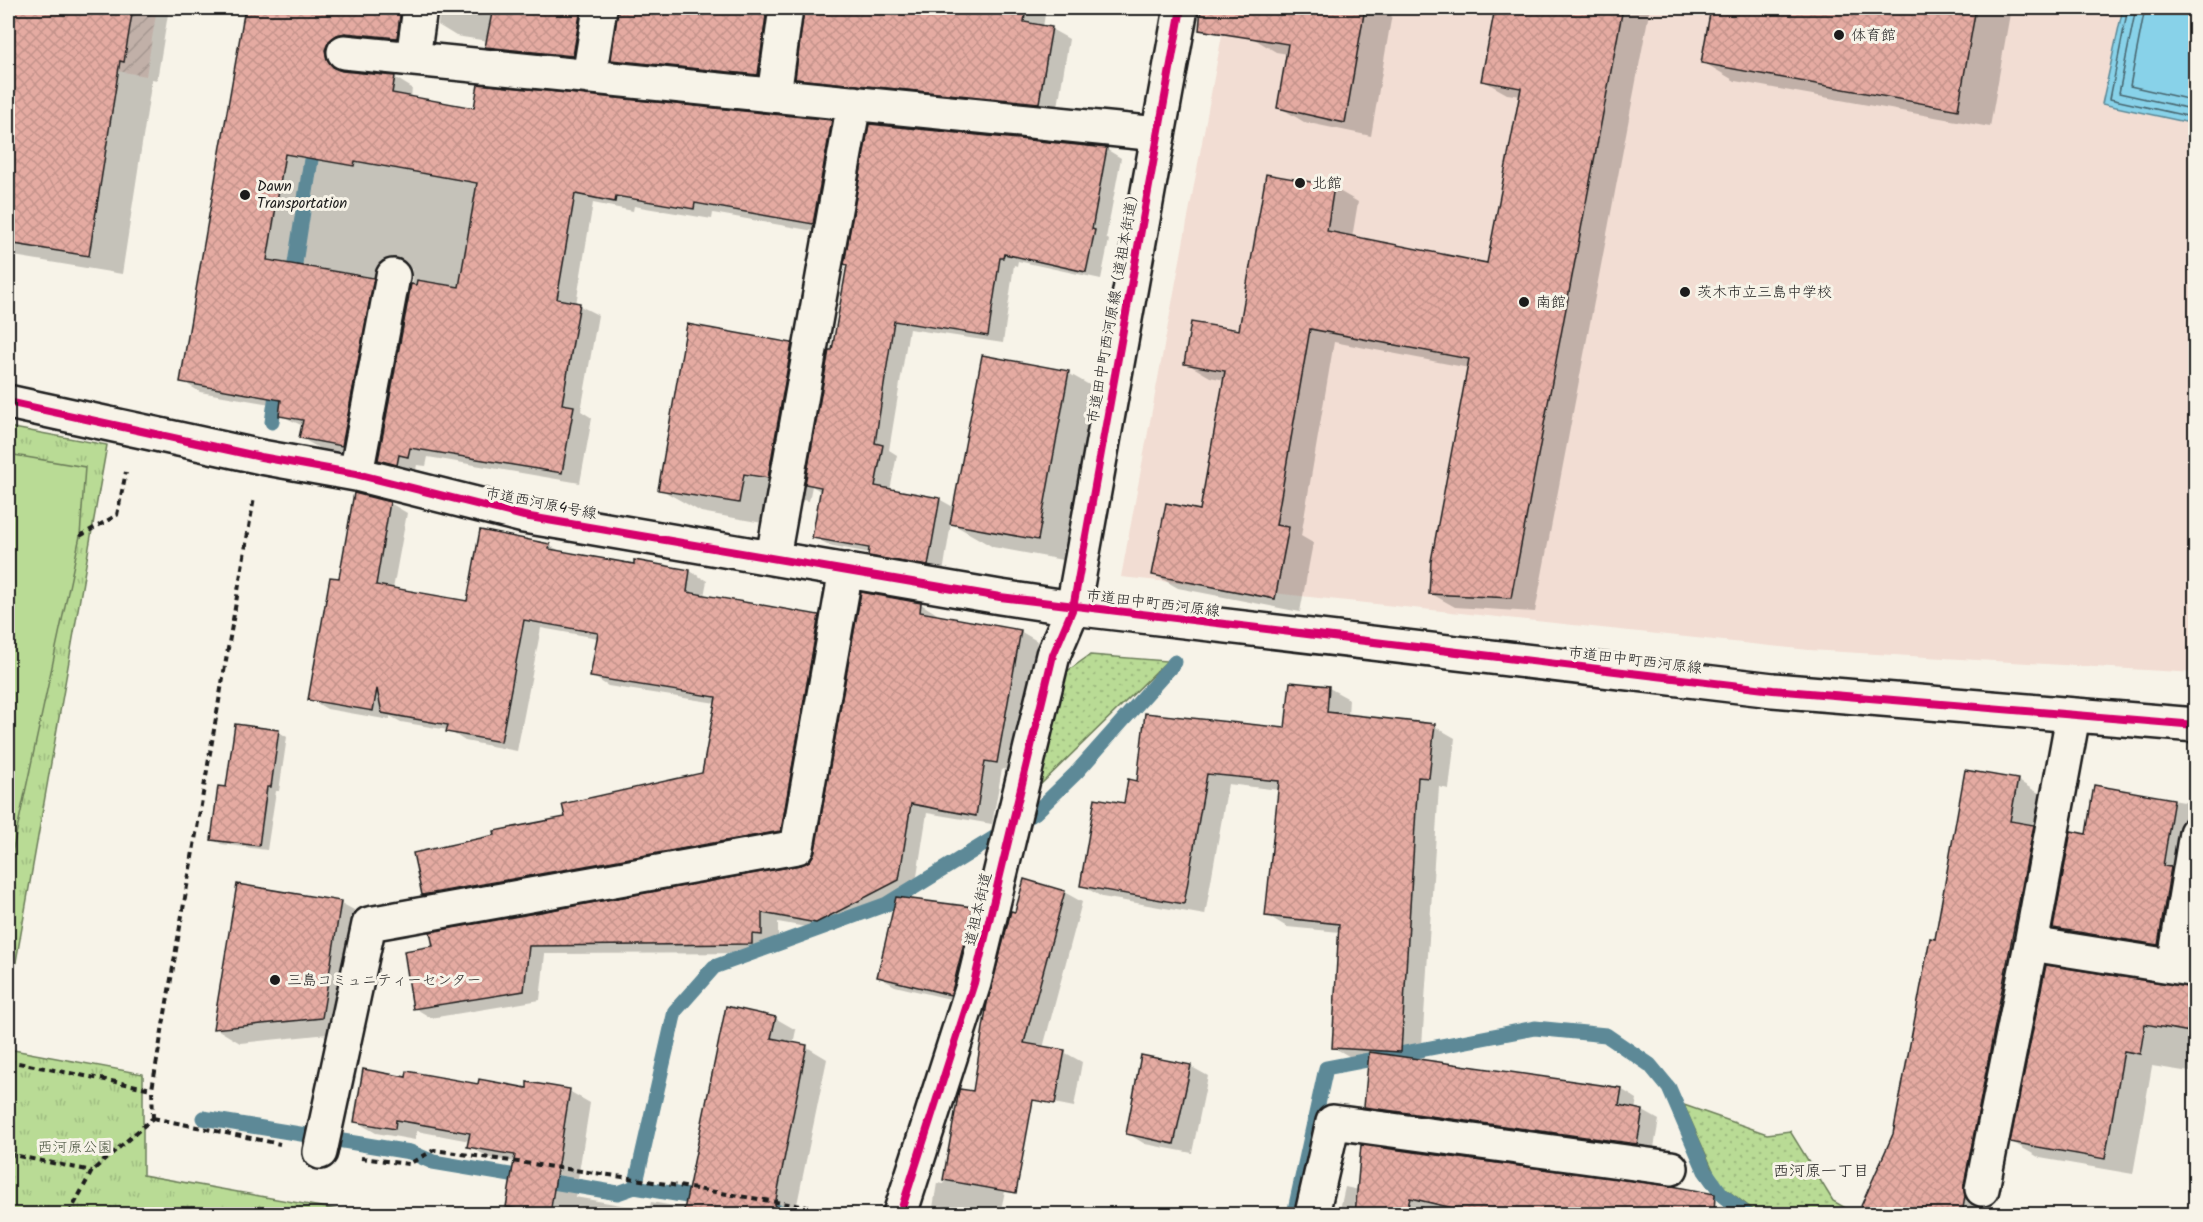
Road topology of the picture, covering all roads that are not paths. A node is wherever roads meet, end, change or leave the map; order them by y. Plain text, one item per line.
1 (420, 8) edge
2 (600, 8) edge
3 (786, 8) edge
4 (1181, 8) edge
5 (344, 52) dead end
6 (412, 58) junction
7 (589, 76) junction
8 (774, 95) junction
9 (854, 103) junction
10 (1158, 134) junction
11 (393, 276) dead end
12 (8, 402) edge
13 (356, 474) junction
14 (773, 557) junction
15 (846, 570) junction
16 (1073, 608) junction
17 (2073, 716) junction
18 (2196, 725) edge
19 (2196, 833) edge
20 (2031, 944) junction
21 (2185, 968) edge
22 (320, 1152) road end
23 (1671, 1168) dead end
24 (1982, 1189) dead end
25 (900, 1215) edge
26 (1311, 1215) edge

1 - 6 street
2 - 7 street
3 - 8 street
4 - 10 street, 市道田中町西河原線（道祖本街道）
5 - 6 street
6 - 7 street
7 - 8 street
8 - 9 street
9 - 10 street
9 - 14 street
10 - 16 street, 市道田中町西河原線（道祖本街道）
11 - 13 street
12 - 13 street, 市道西河原4号線
13 - 14 street, 市道西河原4号線
14 - 15 street, 市道西河原4号線
15 - 16 street, 市道西河原4号線
15 - 22 street
16 - 17 street, 市道田中町西河原線
16 - 25 street, 道祖本街道
17 - 18 street, 市道田中町西河原線
17 - 20 street
19 - 21 street
20 - 21 street
20 - 24 street
23 - 26 street

